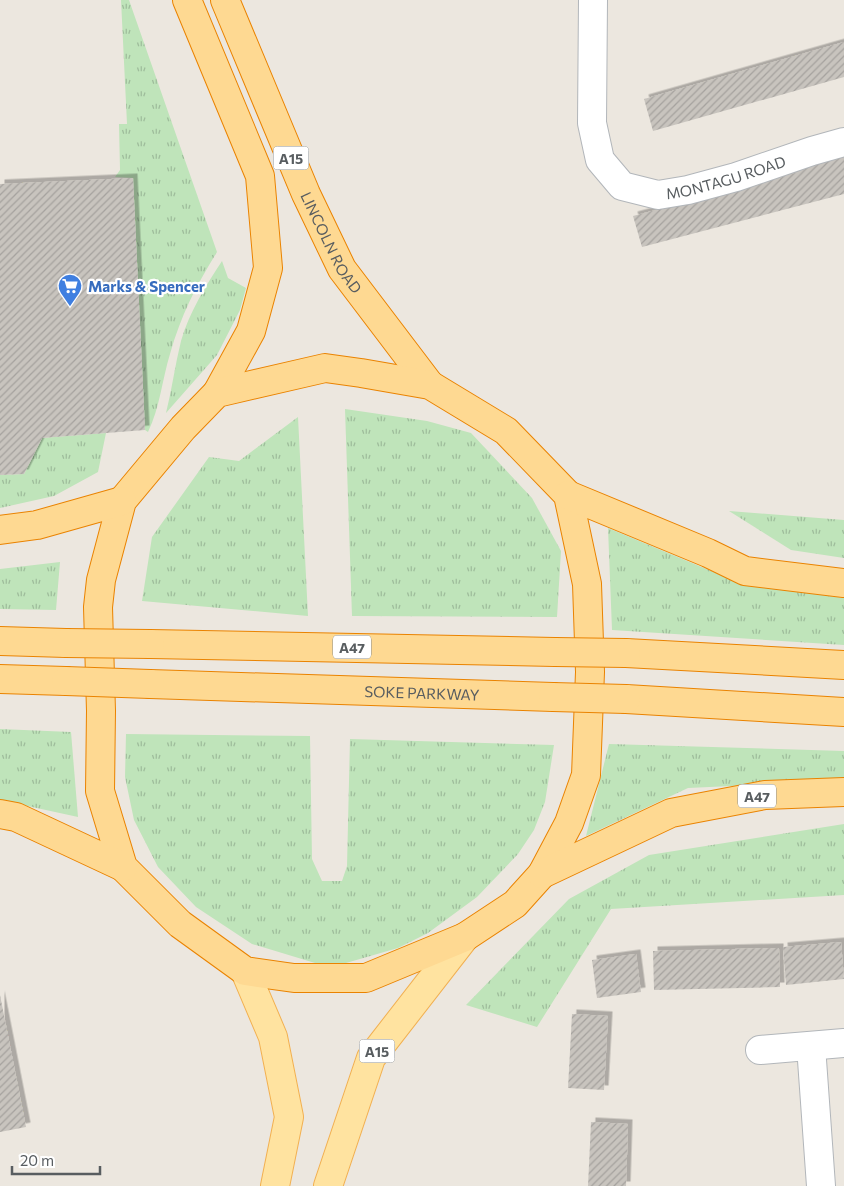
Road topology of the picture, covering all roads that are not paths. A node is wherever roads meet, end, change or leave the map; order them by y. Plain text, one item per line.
1 (187, 0) edge
2 (225, 0) edge
3 (593, 0) edge
4 (844, 142) edge
5 (430, 385) junction
6 (217, 393) junction
7 (568, 495) junction
8 (122, 501) junction
9 (0, 530) edge
10 (844, 582) edge
11 (0, 641) edge
12 (844, 665) edge
13 (0, 679) edge
14 (844, 712) edge
15 (844, 792) edge
16 (0, 814) edge
17 (123, 867) junction
18 (542, 874) junction
19 (465, 937) junction
20 (245, 971) junction
21 (844, 1043) edge
22 (811, 1046) junction
23 (760, 1050) dead end
24 (275, 1186) edge
25 (328, 1186) edge
26 (821, 1186) edge

1 - 6 highway, A15
2 - 5 highway, LINCOLN ROAD / A15
3 - 4 street, MONTAGU ROAD
5 - 6 highway
5 - 7 highway
6 - 8 highway
7 - 10 highway
7 - 18 highway
8 - 9 highway
8 - 17 highway
11 - 12 highway, A47, bridge
13 - 14 highway, SOKE PARKWAY, bridge
15 - 18 highway, A47
16 - 17 highway
17 - 20 highway
18 - 19 highway
19 - 20 highway
19 - 25 main road, A15
20 - 24 main road
21 - 22 street
22 - 23 street
22 - 26 street

